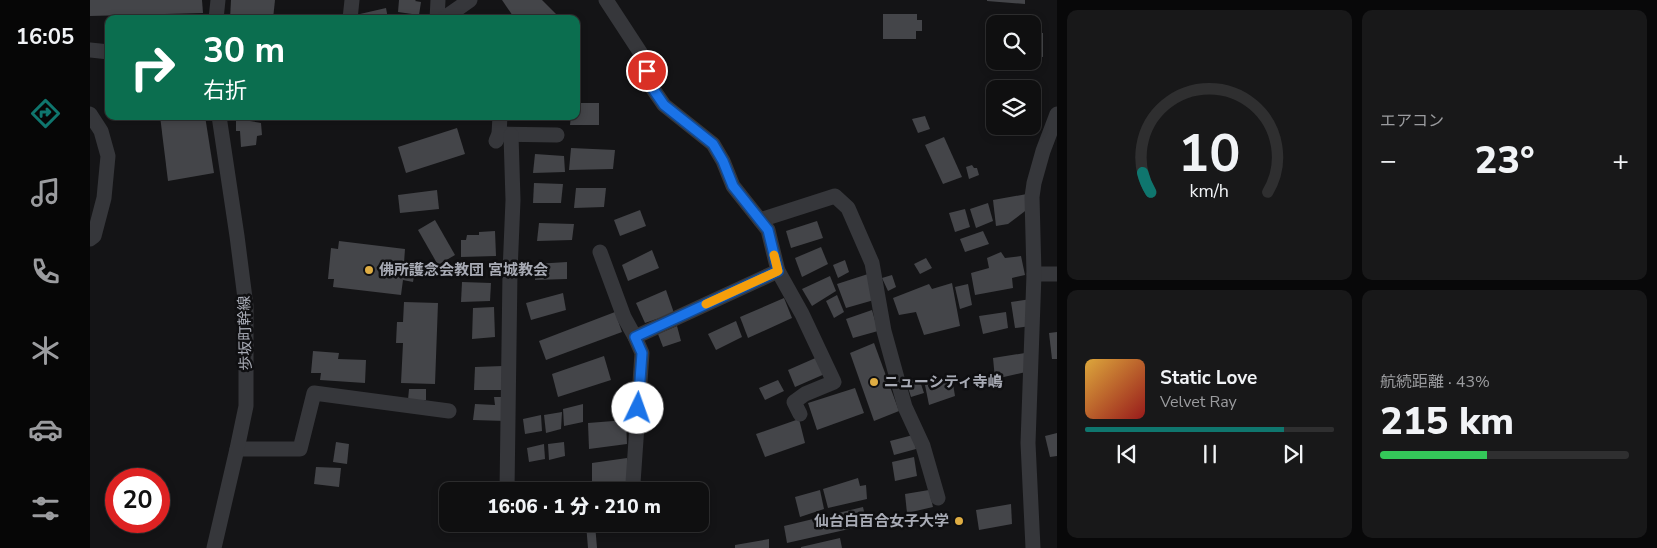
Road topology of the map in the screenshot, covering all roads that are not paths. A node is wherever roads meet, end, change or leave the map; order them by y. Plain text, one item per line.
1 (218, 0) edge
2 (352, 0) edge
3 (438, 0) edge
4 (470, 0) edge
5 (606, 0) edge
6 (216, 15) edge
7 (350, 15) edge
8 (437, 15) edge
9 (449, 15) edge
10 (90, 50) edge
11 (105, 52) edge
12 (90, 114) edge
13 (1057, 114) edge
14 (220, 120) edge
15 (500, 120) edge
16 (558, 135) dead end
17 (502, 137) junction
18 (760, 220) junction
19 (90, 239) edge
20 (600, 252) dead end
21 (778, 271) junction
22 (1034, 274) junction
23 (1057, 274) edge
24 (635, 337) junction
25 (449, 412) dead end
26 (800, 414) dead end
27 (237, 449) junction
28 (507, 482) edge
29 (634, 482) edge
30 (938, 498) dead end
31 (214, 548) edge
32 (1033, 548) edge

1 - 6 street
2 - 7 street
3 - 8 street
4 - 9 street
5 - 18 street
10 - 11 street
12 - 19 street
13 - 22 street
14 - 27 street, 歩坂町幹線
15 - 17 street
16 - 17 street
17 - 28 street
18 - 21 street
18 - 30 street
20 - 24 street
21 - 24 street
21 - 26 street
22 - 23 street
22 - 32 street
24 - 29 street
25 - 27 street
27 - 31 street, 歩坂町幹線

